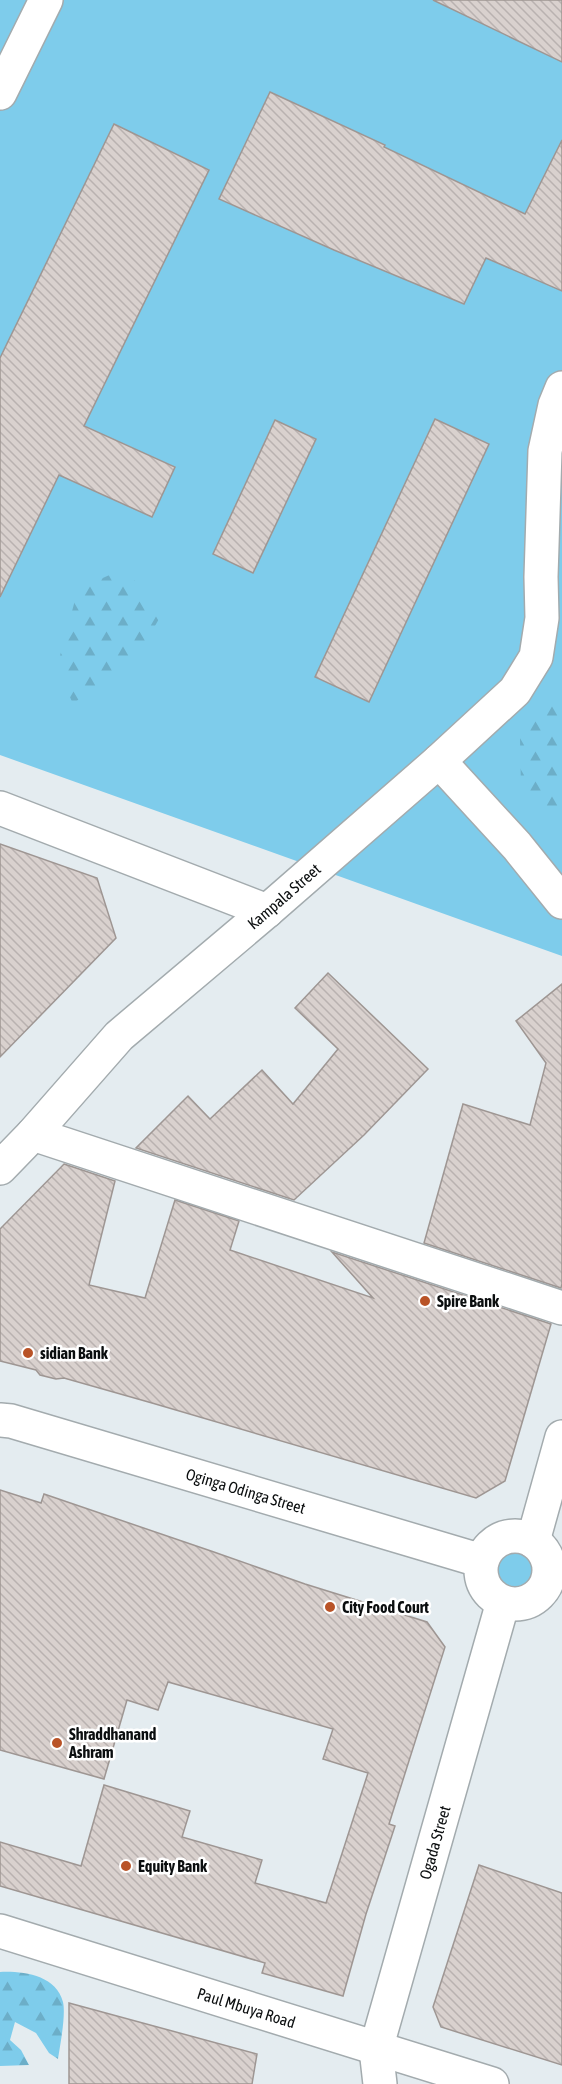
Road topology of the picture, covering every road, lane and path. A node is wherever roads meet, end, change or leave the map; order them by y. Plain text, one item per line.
1 (46, 0) edge
2 (0, 93) edge
3 (562, 388) edge
4 (439, 761) junction
5 (0, 808) edge
6 (562, 902) edge
7 (267, 911) junction
8 (33, 1134) junction
9 (0, 1168) edge
10 (562, 1308) edge
11 (4, 1418) edge
12 (562, 1437) edge
13 (533, 1541) junction
14 (482, 1561) junction
15 (555, 1581) edge
16 (503, 1602) junction
17 (0, 1931) edge
18 (376, 2049) junction
19 (380, 2084) edge
20 (492, 2084) edge

1 - 2 street
3 - 4 street, Kampala Street
4 - 6 street
4 - 7 street, Kampala Street
5 - 7 street
7 - 8 street, Kampala Street
8 - 9 street, Kampala Street
8 - 10 street
11 - 14 street, Oginga Odinga Street
12 - 13 street
13 - 14 street
13 - 15 street
14 - 16 street
15 - 16 street
16 - 18 street, Ogada Street
17 - 18 street, Paul Mbuya Road
18 - 19 street, Ogada Street
18 - 20 street, Paul Mbuya Road

